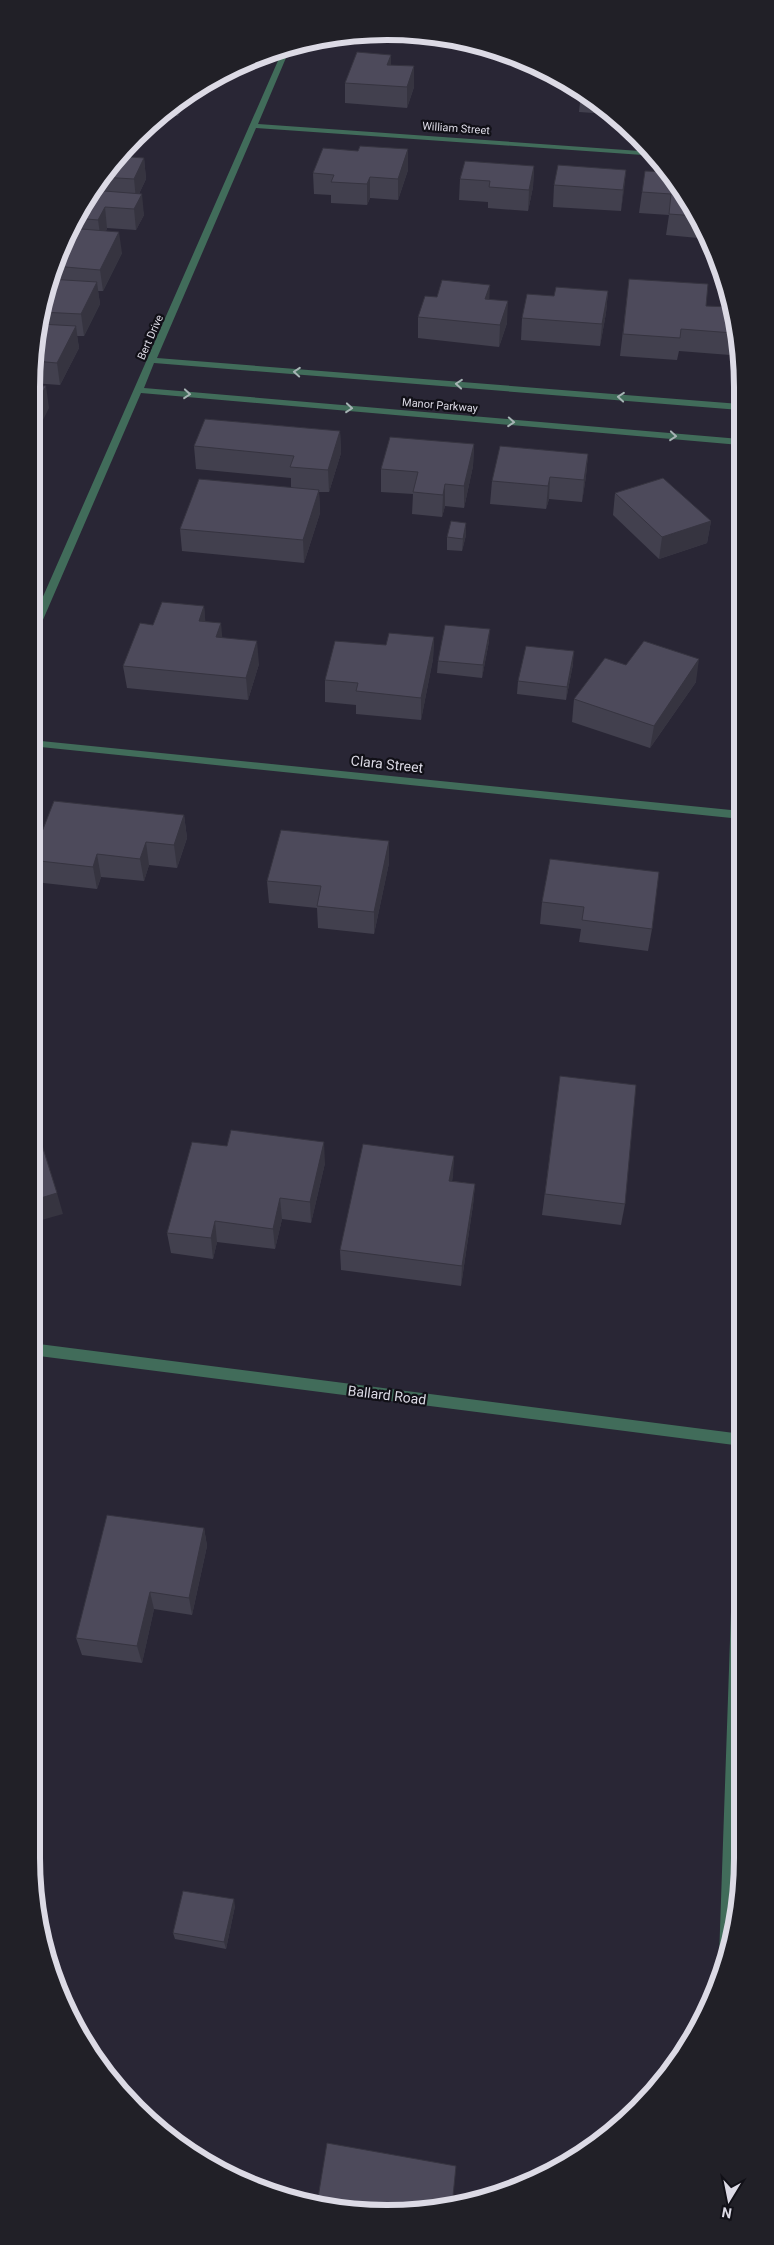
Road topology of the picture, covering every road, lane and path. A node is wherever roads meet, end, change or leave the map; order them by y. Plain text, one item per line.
1 (284, 55) edge
2 (254, 126) junction
3 (643, 153) edge
4 (152, 360) junction
5 (139, 390) junction
6 (734, 407) edge
7 (734, 441) edge
8 (40, 616) edge
9 (40, 744) edge
10 (734, 814) edge
11 (40, 1350) edge
12 (734, 1439) edge
13 (734, 1742) edge
14 (728, 1919) edge

1 - 2 street, Bert Drive
2 - 3 street, William Street
2 - 4 street, Bert Drive
4 - 5 street, Bert Drive
6 -> 4 street, Manor Parkway
5 -> 7 street, Manor Parkway
5 - 8 street, Bert Drive
9 - 10 street, Clara Street
11 - 12 street, Ballard Road
13 - 14 street

